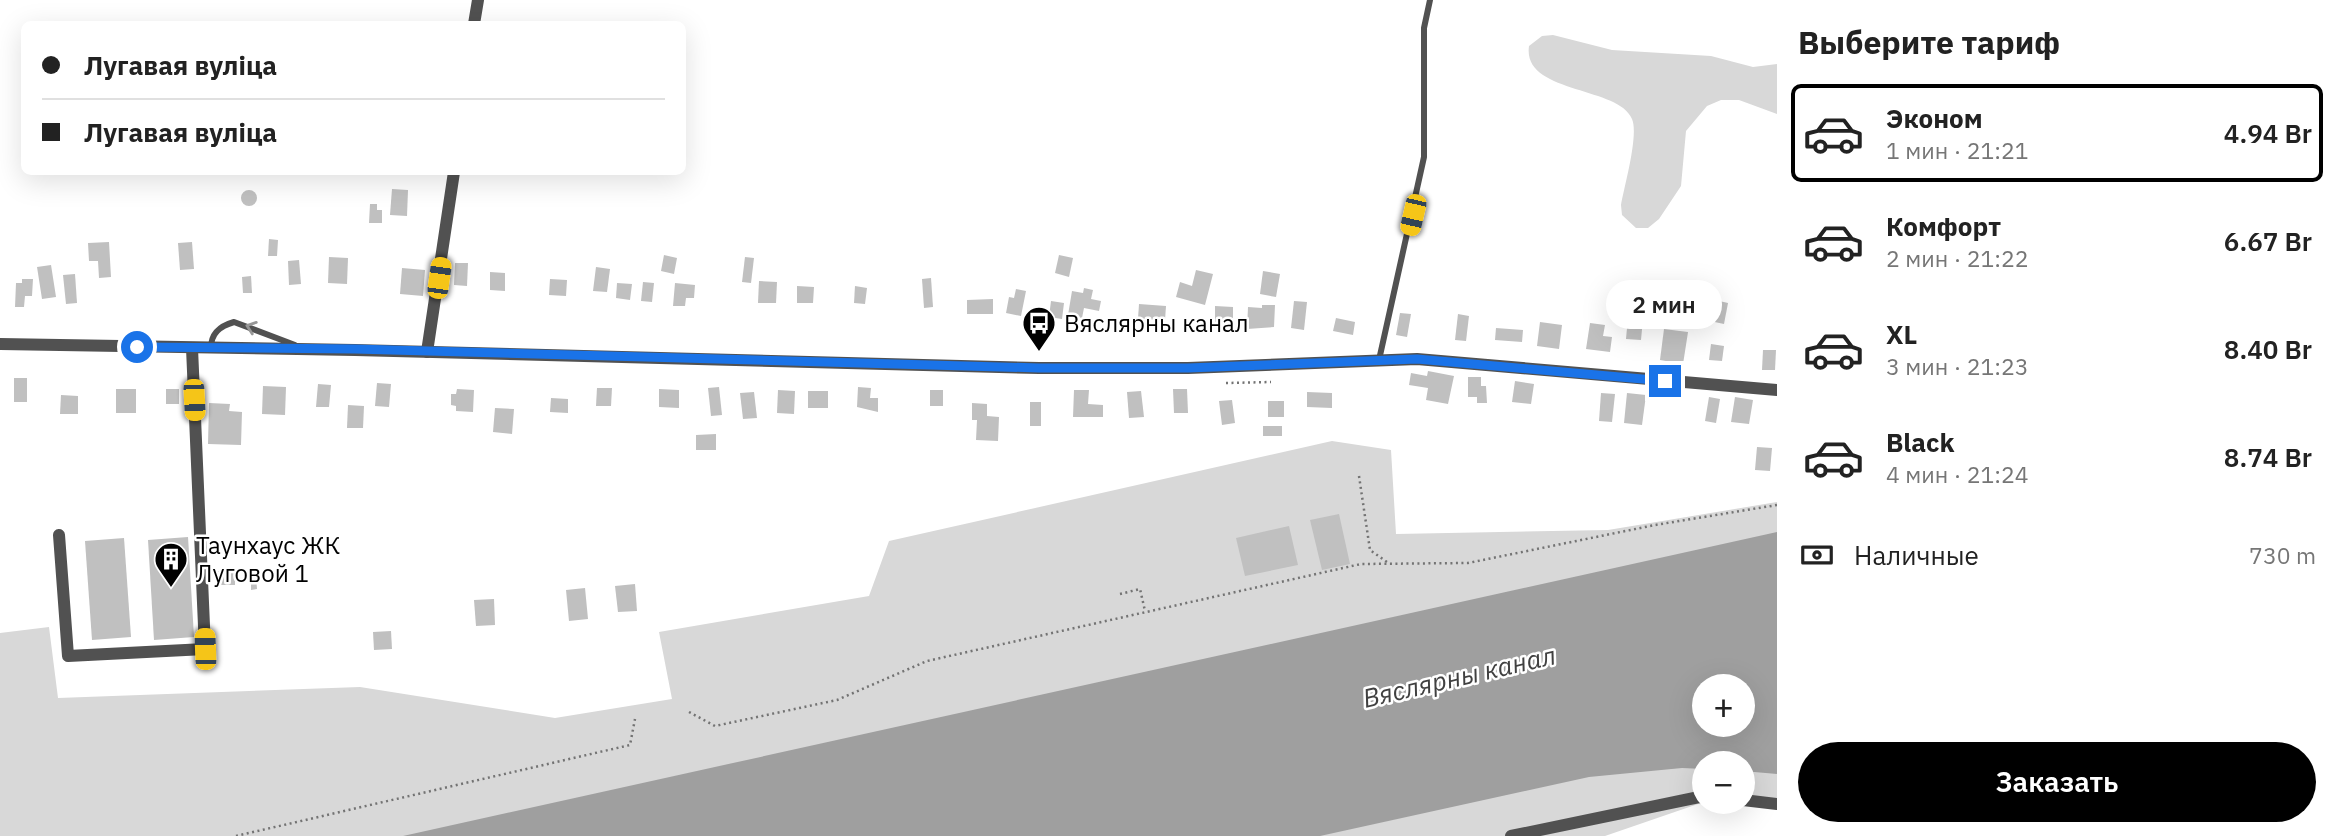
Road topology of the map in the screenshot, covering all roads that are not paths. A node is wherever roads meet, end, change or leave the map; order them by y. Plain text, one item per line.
1 (478, 0) edge
2 (1430, 0) edge
3 (474, 21) edge
4 (454, 175) edge
5 (0, 344) edge
6 (192, 348) junction
7 (211, 348) junction
8 (303, 349) junction
9 (427, 352) junction
10 (1379, 360) junction
11 (1777, 390) edge
12 (59, 535) dead end
13 (1692, 798) edge
14 (1755, 801) edge
15 (1777, 804) edge
16 (1511, 836) edge

1 - 3 street
2 - 10 lane
4 - 9 street
5 - 6 street
6 - 7 street
6 - 12 street
7 - 8 street
8 -> 7 lane
8 - 9 street
9 - 10 street
10 - 11 street
13 - 16 street
14 - 15 street

